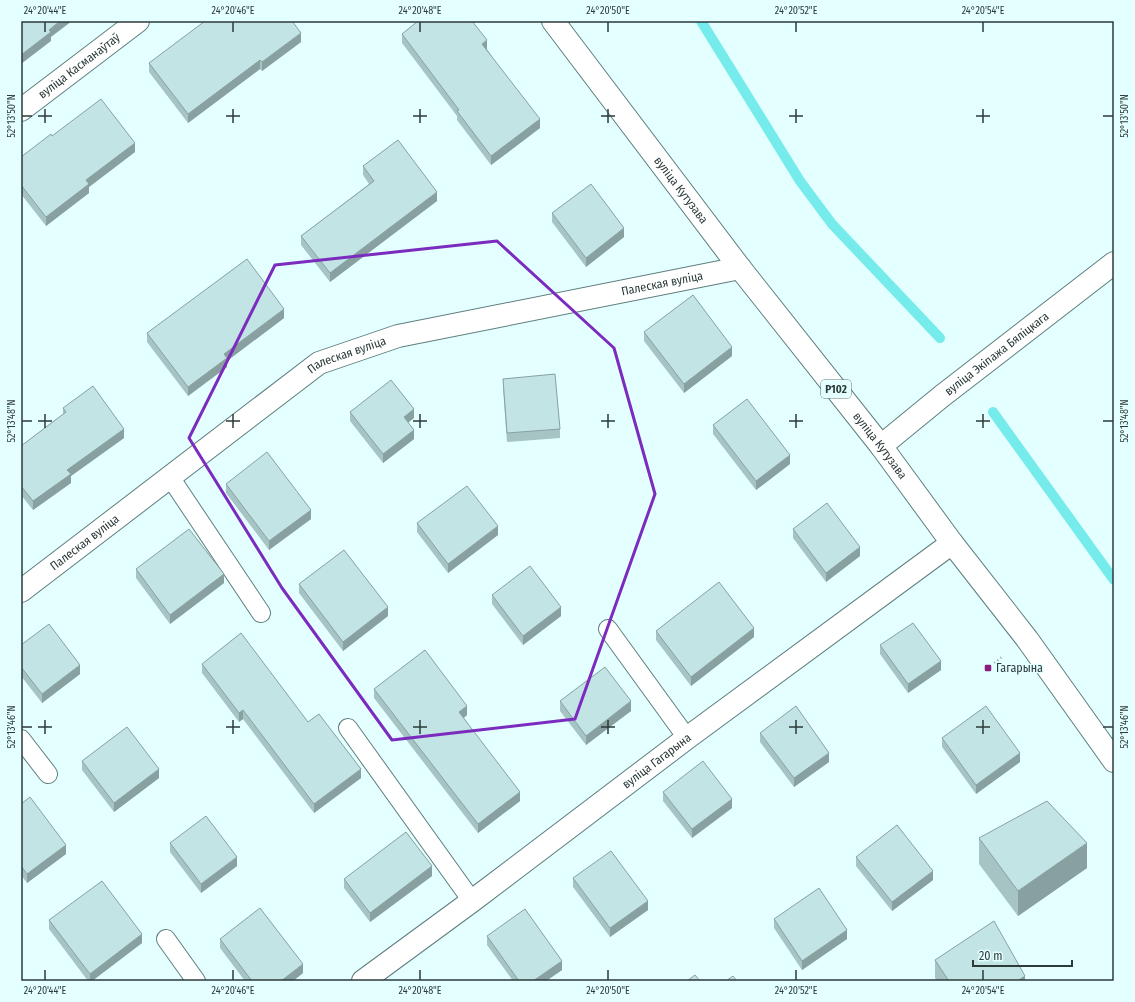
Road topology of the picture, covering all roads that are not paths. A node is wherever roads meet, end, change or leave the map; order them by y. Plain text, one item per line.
1 (138, 21) edge
2 (553, 21) edge
3 (21, 110) edge
4 (1114, 263) edge
5 (740, 268) junction
6 (882, 446) junction
7 (170, 477) junction
8 (952, 543) junction
9 (21, 591) edge
10 (261, 613) dead end
11 (608, 629) dead end
12 (348, 728) dead end
13 (687, 738) junction
14 (21, 739) edge
15 (1114, 761) edge
16 (48, 774) dead end
17 (472, 901) junction
18 (166, 939) dead end
19 (196, 981) edge
20 (363, 981) edge

1 - 3 street, вуліца Касманаўтаў
2 - 5 street, вуліца Кутузава / Р102
4 - 6 street, вуліца Экіпажа Бяліцкага
5 - 6 street, вуліца Кутузава / Р102
5 - 7 street, Палеская вуліца
6 - 8 street, вуліца Кутузава / Р102
7 - 9 street, Палеская вуліца
7 - 10 lane
8 - 13 street, вуліца Гагарына
8 - 15 street, вуліца Кутузава / Р102
11 - 13 lane
12 - 17 lane
13 - 17 street, вуліца Гагарына
14 - 16 lane
17 - 20 street, вуліца Гагарына
18 - 19 lane

